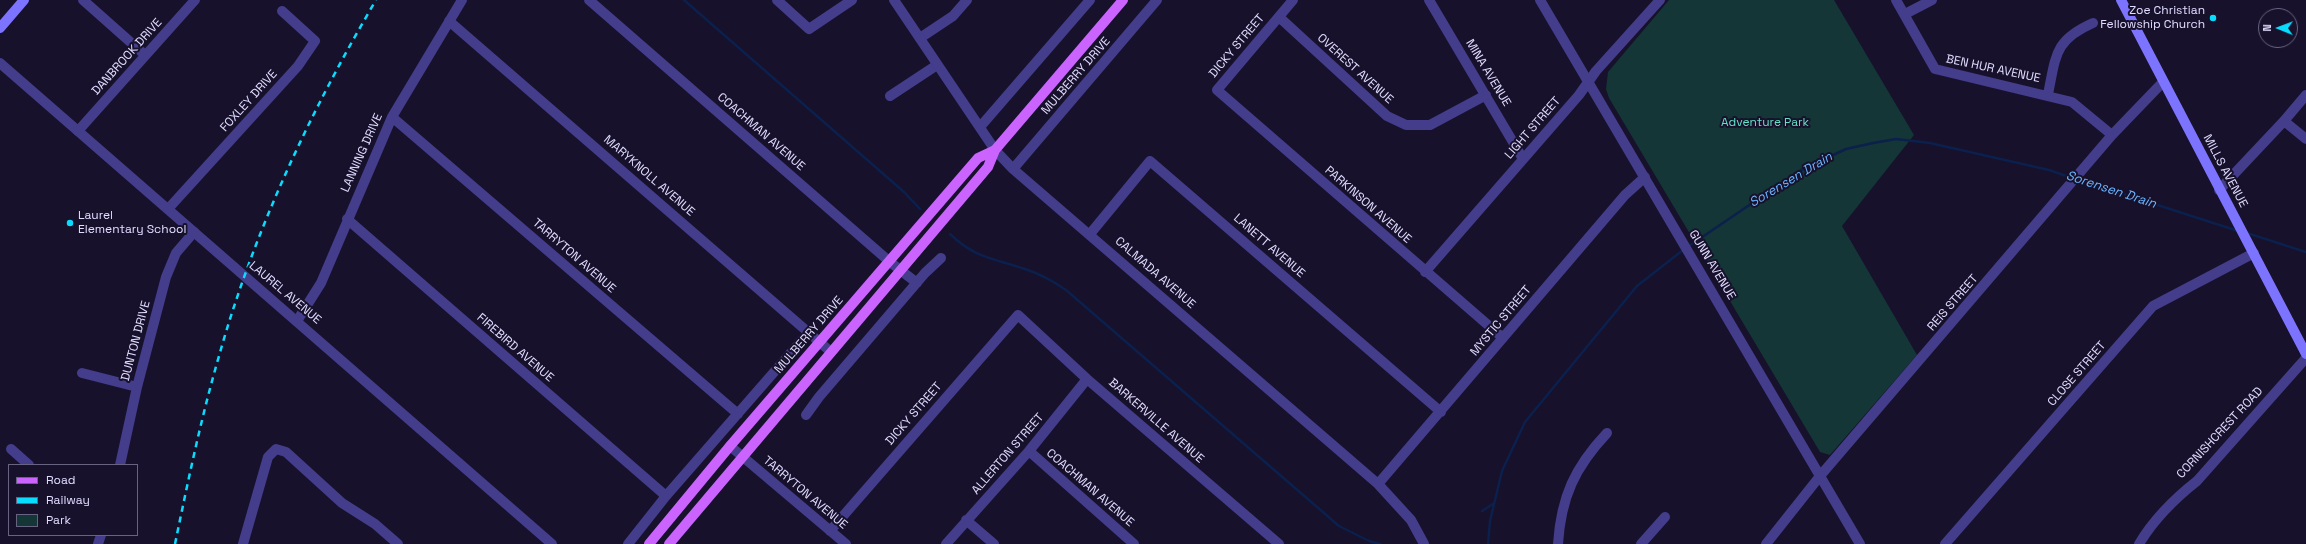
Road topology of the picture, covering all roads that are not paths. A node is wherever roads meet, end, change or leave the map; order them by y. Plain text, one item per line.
1 (24, 0) edge
2 (83, 0) edge
3 (195, 0) edge
4 (462, 0) edge
5 (589, 0) edge
6 (777, 0) edge
7 (852, 0) edge
8 (894, 0) edge
9 (967, 0) edge
10 (1090, 0) edge
11 (1123, 0) edge
12 (1158, 0) edge
13 (1293, 0) edge
14 (1429, 0) edge
15 (1540, 0) edge
16 (1660, 0) edge
17 (1896, 0) edge
18 (1932, 0) edge
19 (2121, 0) edge
20 (282, 11) dead end
21 (1904, 14) junction
22 (1279, 17) junction
23 (449, 21) junction
24 (2093, 22) dead end
25 (0, 28) edge
26 (920, 38) junction
27 (145, 55) junction
28 (0, 63) edge
29 (937, 65) junction
30 (1589, 82) junction
31 (2163, 82) junction
32 (1217, 90) joint
33 (2048, 94) junction
34 (1486, 95) junction
35 (2306, 95) edge
36 (890, 96) dead end
37 (392, 117) junction
38 (2284, 122) junction
39 (980, 128) junction
40 (78, 131) junction
41 (2112, 135) junction
42 (2306, 139) edge
43 (995, 150) junction
44 (1523, 159) junction
45 (1014, 169) junction
46 (1645, 176) junction
47 (2220, 190) junction
48 (168, 209) junction
49 (347, 219) junction
50 (194, 232) junction
51 (1090, 234) junction
52 (2252, 250) junction
53 (941, 258) dead end
54 (890, 262) junction
55 (900, 271) junction
56 (1425, 272) junction
57 (916, 283) junction
58 (1018, 314) joint
59 (297, 321) junction
60 (809, 332) junction
61 (1503, 338) junction
62 (819, 342) junction
63 (831, 352) junction
64 (2306, 354) edge
65 (2306, 358) edge
66 (82, 373) dead end
67 (1087, 379) junction
68 (137, 387) junction
69 (1441, 412) junction
70 (738, 414) junction
71 (806, 415) dead end
72 (1607, 433) dead end
73 (730, 446) junction
74 (11, 449) dead end
75 (1029, 451) junction
76 (742, 458) junction
77 (28, 464) edge
78 (120, 464) edge
79 (1820, 476) junction
80 (1378, 484) junction
81 (666, 496) junction
82 (1665, 517) dead end
83 (966, 520) junction
84 (830, 531) junction
85 (243, 544) edge
86 (398, 544) edge
87 (552, 544) edge
88 (628, 544) edge
89 (649, 544) edge
90 (669, 544) edge
91 (846, 544) edge
92 (946, 544) edge
93 (994, 544) edge
94 (1134, 544) edge
95 (1279, 544) edge
96 (1424, 544) edge
97 (1558, 544) edge
98 (1642, 544) edge
99 (1766, 544) edge
100 (1860, 544) edge
101 (1945, 544) edge
102 (2139, 544) edge

1 - 25 main road
2 - 27 street
3 - 27 street, DANBROOK DRIVE
4 - 23 street, LANNING DRIVE
5 - 54 street, COACHMAN AVENUE
6 - 7 street
8 - 26 street, CALMADA AVENUE
9 - 26 street
10 - 39 street
11 - 43 main road, MULBERRY DRIVE
12 - 45 street, MULBERRY DRIVE
13 - 22 street, DICKY STREET
14 - 34 street, MINA AVENUE
15 - 30 street, GUNN AVENUE
16 - 30 street, LIGHT STREET
17 - 21 street, BEN HUR AVENUE
18 - 21 street
19 - 31 main road, MILLS AVENUE
20 - 48 street, FOXLEY DRIVE
21 - 33 street, BEN HUR AVENUE
22 - 32 street, DICKY STREET
22 - 34 street, OVEREST AVENUE
23 - 37 street, LANNING DRIVE
23 - 60 street, MARYKNOLL AVENUE
24 - 33 street
26 - 29 street, CALMADA AVENUE
27 - 40 street, DANBROOK DRIVE
28 - 40 street, LAUREL AVENUE
29 - 36 street
29 - 39 street, CALMADA AVENUE
30 - 44 street, LIGHT STREET
30 - 46 street, GUNN AVENUE
31 - 41 street, REIS STREET
31 - 47 main road, MILLS AVENUE
32 - 56 street, PARKINSON AVENUE
33 - 41 street, BEN HUR AVENUE
34 - 44 street, MINA AVENUE
35 - 38 street
37 - 49 street, LANNING DRIVE
37 - 70 street, TARRYTON AVENUE
38 - 42 street
38 - 47 street
39 - 43 street, CALMADA AVENUE
40 - 48 street, LAUREL AVENUE
41 - 79 street, REIS STREET
43 - 45 street, CALMADA AVENUE
43 - 54 main road, MULBERRY DRIVE
43 - 55 main road, MULBERRY DRIVE
44 - 56 street, LIGHT STREET
45 - 51 street, CALMADA AVENUE
46 - 61 street, MYSTIC STREET
46 - 79 street, GUNN AVENUE
47 - 52 main road, MILLS AVENUE
48 - 50 street, LAUREL AVENUE
49 - 59 street, LANNING DRIVE
49 - 81 street, FIREBIRD AVENUE
50 - 59 street, LAUREL AVENUE
50 - 68 street, DUNTON DRIVE
51 - 69 street, LANETT AVENUE
51 - 80 street, CALMADA AVENUE
52 - 64 main road, MILLS AVENUE
52 - 101 street, CLOSE STREET
53 - 57 street
54 - 55 street, COACHMAN AVENUE
54 - 62 main road, MULBERRY DRIVE
55 - 57 street, COACHMAN AVENUE
55 - 63 main road, MULBERRY DRIVE
56 - 61 street, PARKINSON AVENUE
57 - 71 street
58 - 67 street, BARKERVILLE AVENUE
58 - 84 street, DICKY STREET
59 - 87 street, LAUREL AVENUE
60 - 62 street, MARYKNOLL AVENUE
60 - 70 street
61 - 69 street, MYSTIC STREET
62 - 63 street, MARYKNOLL AVENUE
62 - 73 main road, MULBERRY DRIVE
63 - 76 main road, MULBERRY DRIVE
65 - 102 street, CORNISHCREST ROAD
66 - 68 street
67 - 75 street, ALLERTON STREET
67 - 95 street, BARKERVILLE AVENUE
68 - 78 street, DUNTON DRIVE
69 - 80 street, MYSTIC STREET
70 - 81 street
72 - 97 street
73 - 76 street, TARRYTON AVENUE
73 - 89 main road, MULBERRY DRIVE
74 - 77 street
75 - 83 street, ALLERTON STREET
75 - 94 street, COACHMAN AVENUE
76 - 84 street, TARRYTON AVENUE
76 - 90 main road, MULBERRY DRIVE
79 - 99 street, REIS STREET
79 - 100 street, GUNN AVENUE
80 - 96 street, CALMADA AVENUE
81 - 88 street
82 - 98 street
83 - 92 street, ALLERTON STREET
83 - 93 street
84 - 91 street, TARRYTON AVENUE
85 - 86 street

